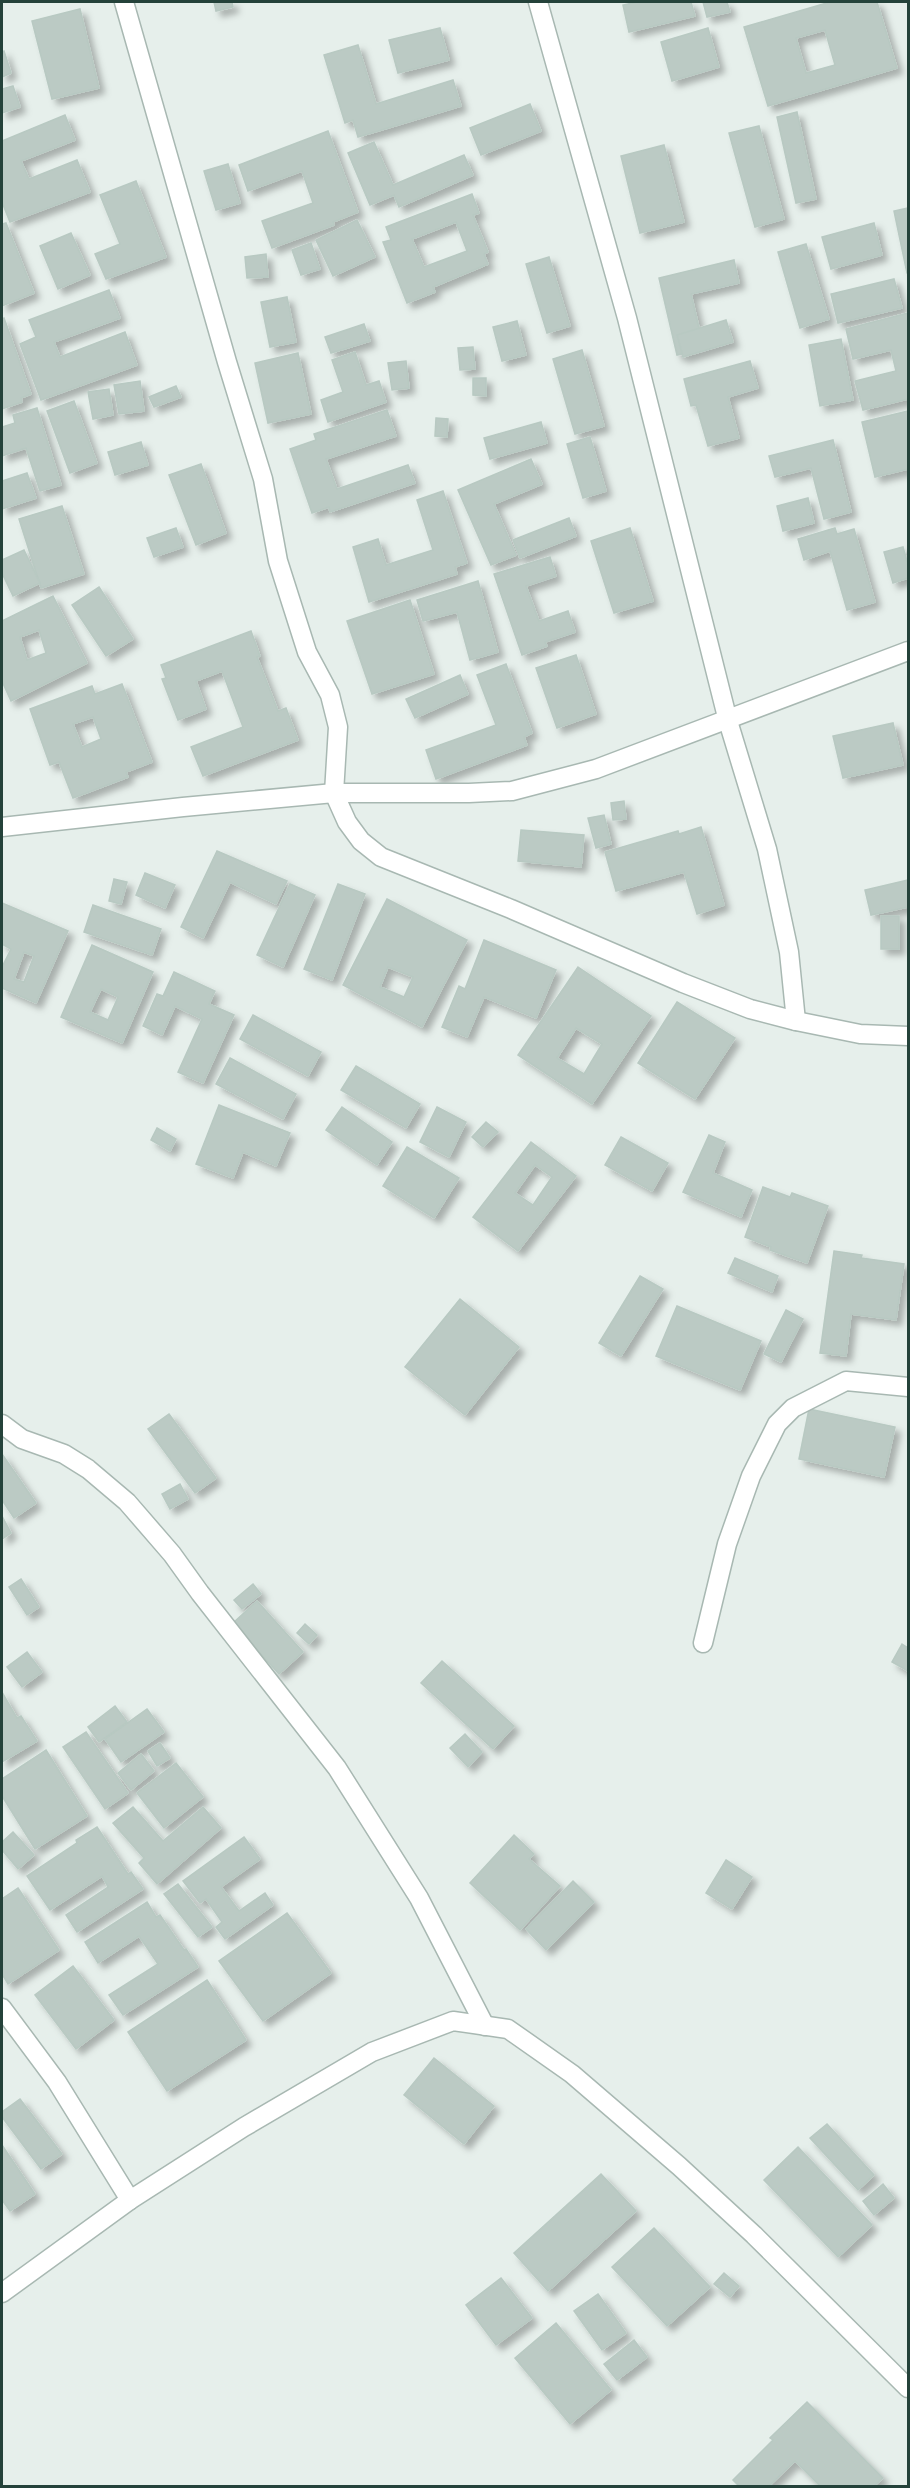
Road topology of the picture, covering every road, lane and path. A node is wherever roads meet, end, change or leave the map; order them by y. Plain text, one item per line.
1 (124, 2) edge
2 (538, 2) edge
3 (909, 651) edge
4 (728, 721) junction
5 (334, 793) junction
6 (2, 827) edge
7 (796, 1021) junction
8 (909, 1036) edge
9 (909, 1387) edge
10 (2, 1424) edge
11 (703, 1643) dead end
12 (2, 2008) edge
13 (485, 2026) junction
14 (130, 2200) junction
15 (2, 2293) edge
16 (909, 2388) edge

1 - 5 street
2 - 4 street
3 - 4 street
4 - 5 street
4 - 7 street
5 - 6 street
5 - 7 street
7 - 8 street
9 - 11 street
10 - 13 street
12 - 14 street
13 - 14 street
13 - 16 street
14 - 15 street

